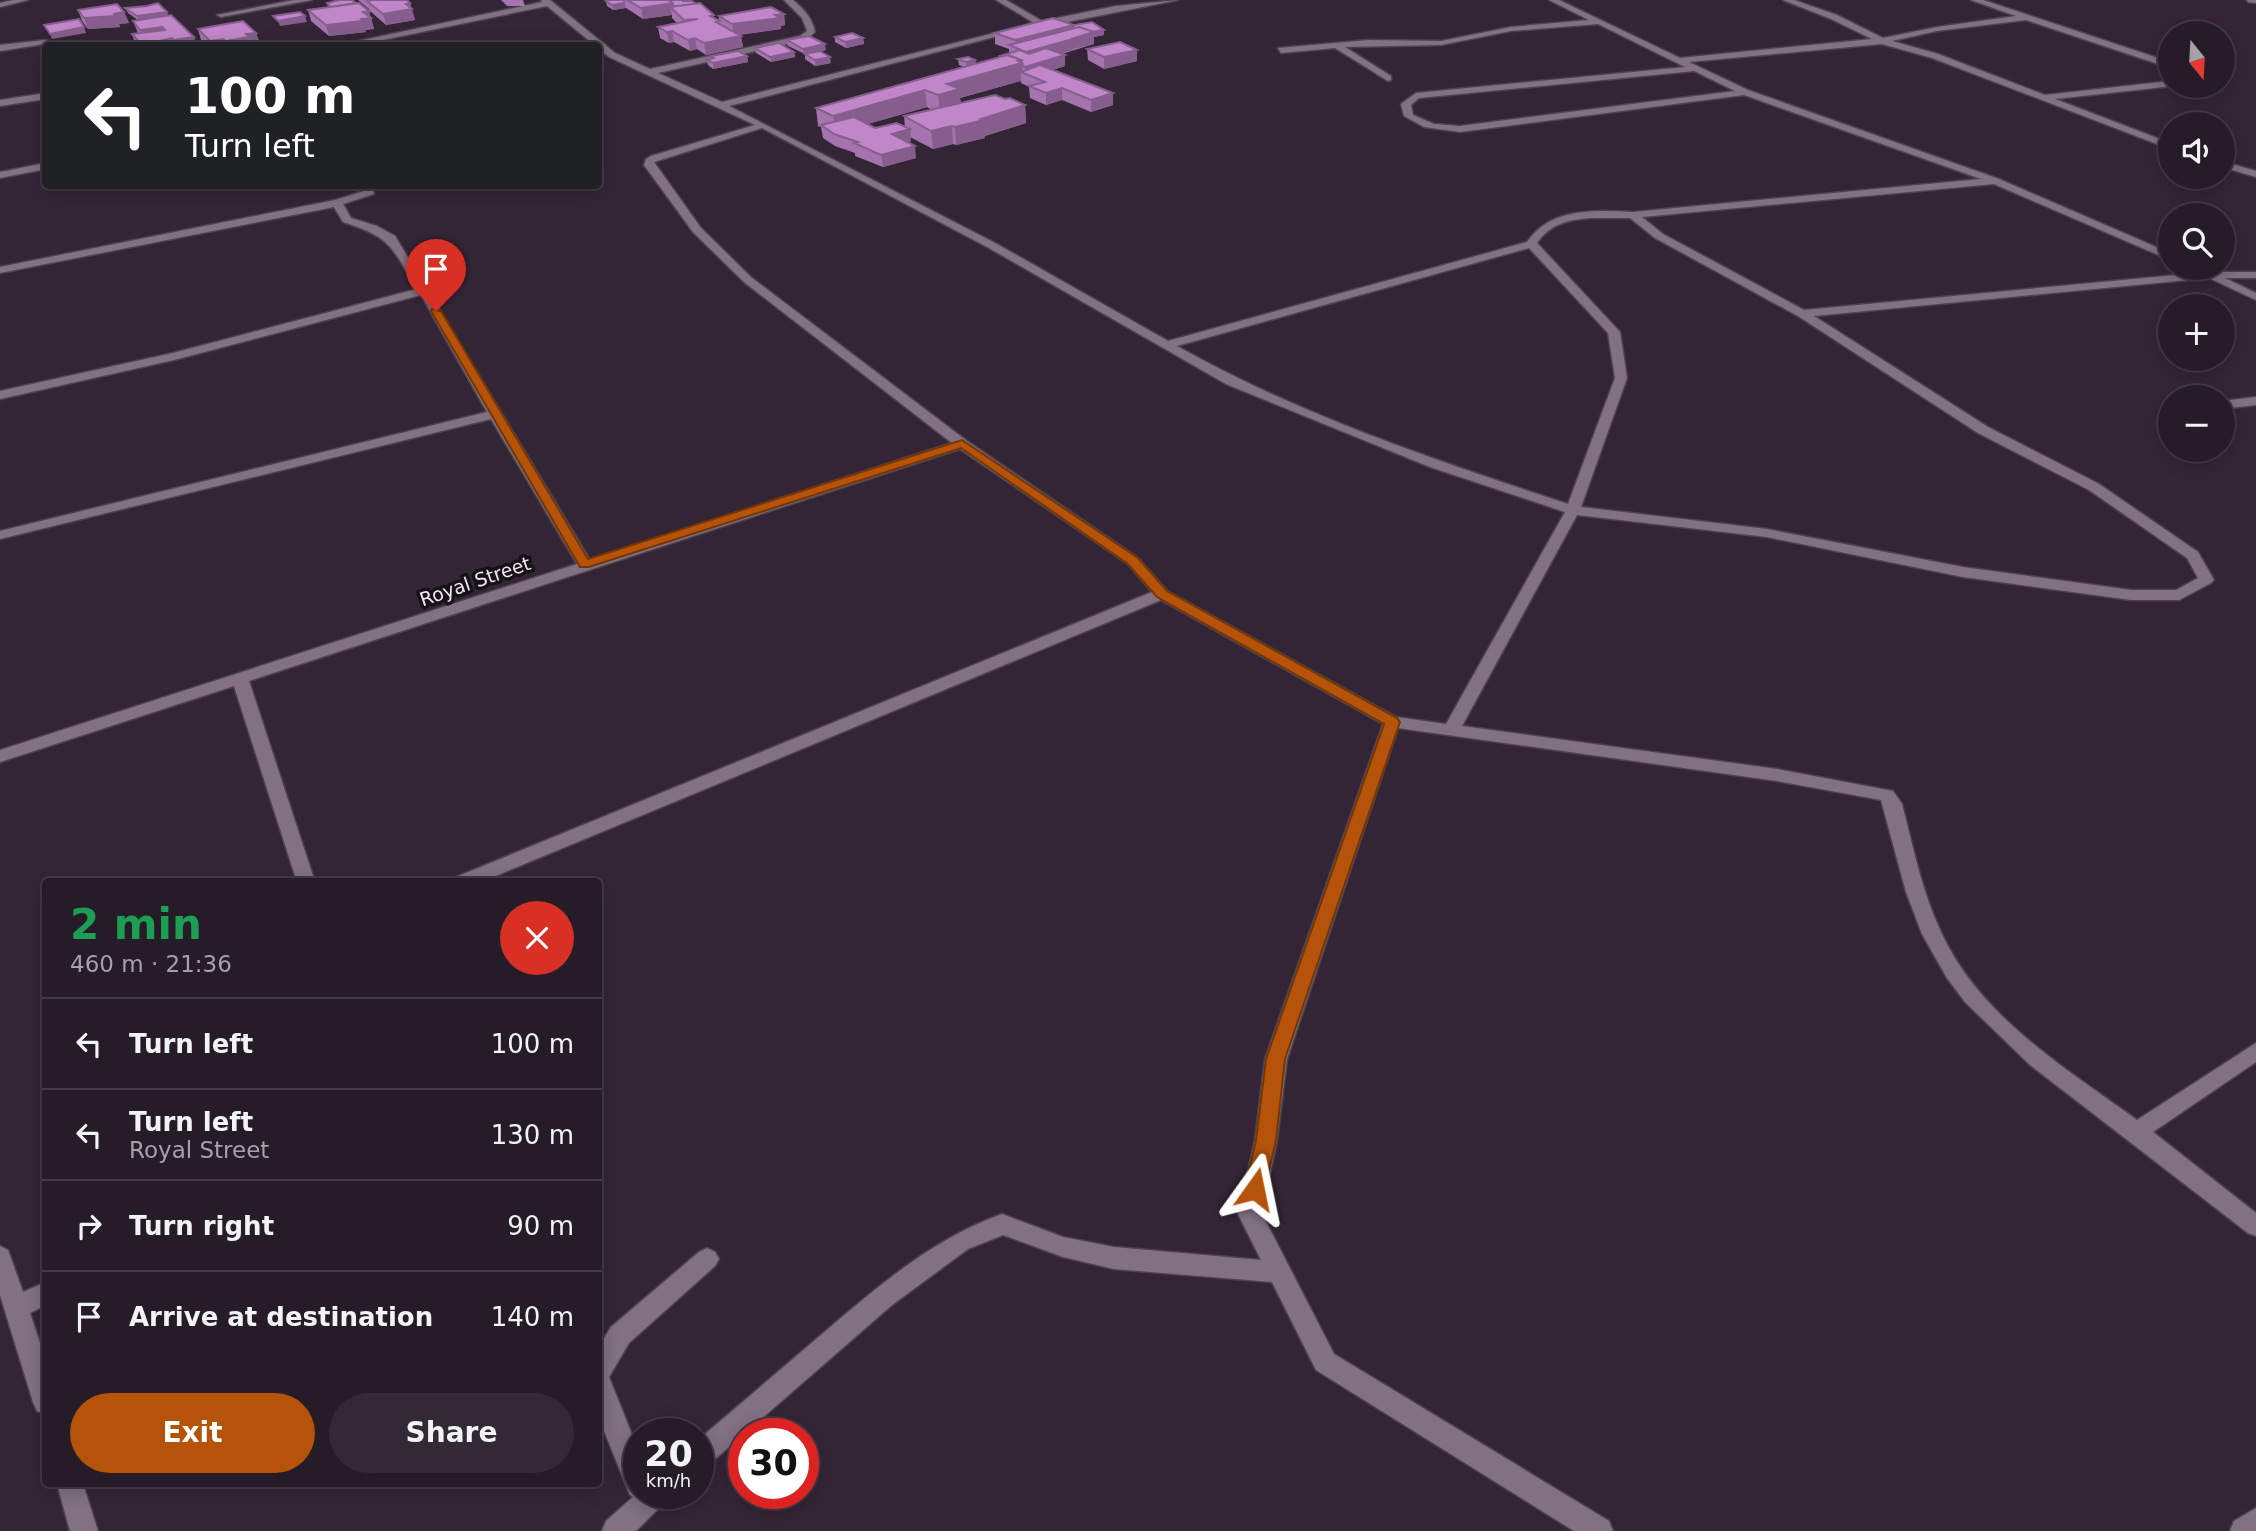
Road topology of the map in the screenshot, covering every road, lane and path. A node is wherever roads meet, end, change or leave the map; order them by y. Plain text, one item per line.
1 (24, 0) edge
2 (308, 0) edge
3 (788, 0) edge
4 (1000, 0) edge
5 (1174, 0) edge
6 (1553, 0) edge
7 (1787, 0) edge
8 (1975, 0) edge
9 (2250, 0) edge
10 (547, 1) edge
11 (2256, 2) edge
12 (0, 5) edge
13 (221, 15) dead end
14 (2028, 17) junction
15 (1602, 22) junction
16 (1040, 23) junction
17 (1882, 41) junction
18 (357, 42) edge
19 (596, 42) edge
20 (42, 43) edge
21 (1337, 45) junction
22 (602, 47) edge
23 (0, 48) edge
24 (1281, 50) dead end
25 (612, 55) junction
26 (602, 57) edge
27 (1681, 60) junction
28 (2158, 61) edge
29 (1697, 68) junction
30 (650, 72) junction
31 (1388, 78) dead end
32 (2158, 85) edge
33 (1745, 92) junction
34 (42, 97) edge
35 (2044, 98) junction
36 (0, 103) edge
37 (719, 106) junction
38 (763, 125) junction
39 (2158, 141) edge
40 (2256, 166) edge
41 (42, 167) edge
42 (2235, 168) edge
43 (2240, 170) junction
44 (2256, 174) edge
45 (0, 175) edge
46 (1995, 181) junction
47 (368, 189) edge
48 (337, 204) junction
49 (1633, 215) junction
50 (1531, 244) junction
51 (2158, 252) edge
52 (0, 271) edge
53 (2235, 275) edge
54 (2256, 275) edge
55 (2158, 280) edge
56 (2220, 280) edge
57 (425, 291) junction
58 (2256, 297) edge
59 (1802, 314) junction
60 (1167, 345) junction
61 (0, 395) edge
62 (2256, 401) edge
63 (2235, 403) edge
64 (495, 414) junction
65 (962, 444) junction
66 (1573, 510) junction
67 (0, 535) edge
68 (585, 564) junction
69 (1162, 594) junction
70 (240, 680) junction
71 (1392, 722) junction
72 (1450, 732) junction
73 (0, 756) edge
74 (305, 878) edge
75 (473, 878) edge
76 (2256, 1051) edge
77 (2136, 1132) junction
78 (2256, 1226) edge
79 (0, 1257) edge
80 (707, 1259) dead end
81 (1279, 1272) junction
82 (42, 1295) edge
83 (17, 1307) junction
84 (602, 1365) edge
85 (42, 1389) edge
86 (602, 1391) edge
87 (623, 1441) edge
88 (714, 1443) edge
89 (71, 1487) edge
90 (633, 1509) edge
91 (2256, 1522) edge
92 (84, 1531) edge
93 (616, 1531) edge
94 (1599, 1531) edge
95 (2244, 1531) edge

1 - 12 street
2 - 13 street
3 - 30 street
4 - 16 street
5 - 16 street
6 - 15 street
7 - 17 street
8 - 14 street
9 - 11 street
10 - 18 street
10 - 19 street
14 - 17 street
14 - 28 street
15 - 21 street
15 - 27 street
16 - 37 street
17 - 27 street
17 - 35 street
20 - 23 street
21 - 24 street
21 - 31 street
22 - 25 street
25 - 26 street
25 - 30 street
27 - 29 street
29 - 33 street
29 - 33 street
30 - 37 street
32 - 35 street
33 - 46 street
34 - 36 street
35 - 39 street
37 - 38 street
38 - 60 street
38 - 65 street
40 - 43 street
41 - 45 street
42 - 43 street
43 - 44 street
46 - 49 street
46 - 51 street
47 - 48 street
48 - 52 street
48 - 57 street
49 - 50 street
49 - 59 street
50 - 60 street
50 - 66 street
53 - 54 street
55 - 59 street
56 - 58 street
57 - 61 street
57 - 64 street
59 - 66 street
60 - 66 street
62 - 63 street
64 - 67 street
64 - 68 street
65 - 68 street, Royal Street
65 - 69 street
66 - 72 street
68 - 70 street, Royal Street
69 - 71 street
69 - 75 street
70 - 73 street, Royal Street
70 - 74 street
71 - 72 street
71 - 81 street
72 - 77 street
76 - 77 street
77 - 78 street
79 - 83 street
80 - 84 street
81 - 88 street
81 - 94 street
82 - 83 street
83 - 85 street
86 - 87 street
89 - 92 street
90 - 93 street
91 - 95 street

